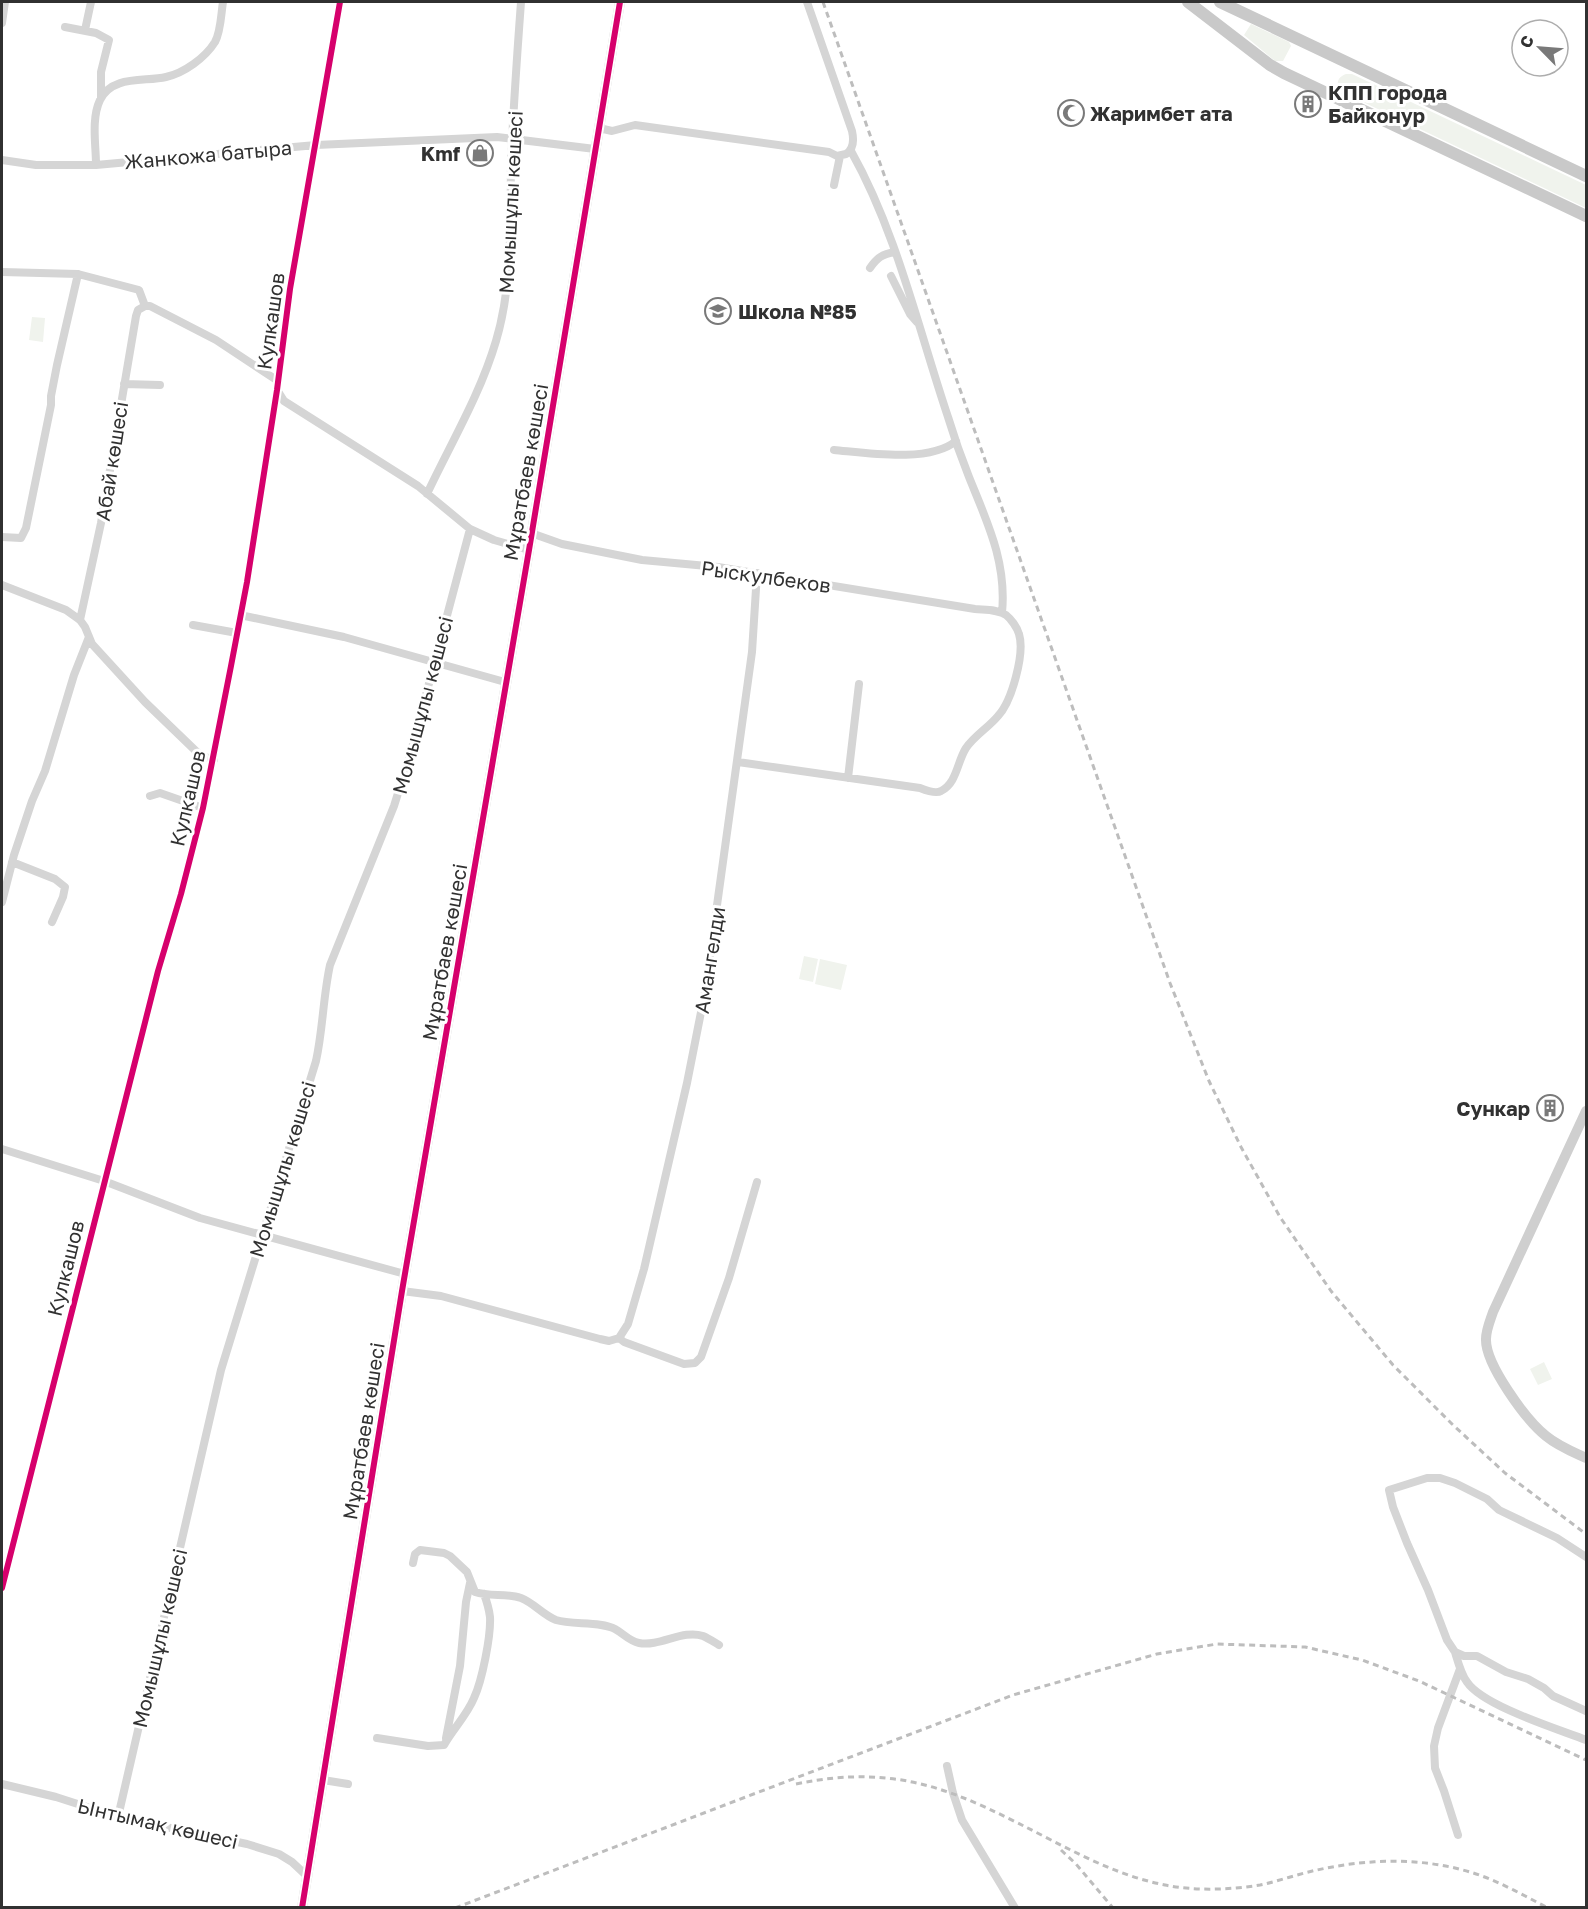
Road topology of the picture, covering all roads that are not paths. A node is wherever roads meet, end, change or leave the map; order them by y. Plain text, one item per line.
1 (5, 2) edge
2 (91, 2) edge
3 (224, 2) edge
4 (340, 2) edge
5 (521, 2) edge
6 (620, 2) edge
7 (807, 2) edge
8 (1188, 2) edge
9 (1220, 2) edge
10 (2, 23) edge
11 (65, 27) dead end
12 (85, 30) junction
13 (101, 98) junction
14 (599, 128) junction
15 (512, 139) junction
16 (316, 145) junction
17 (595, 149) junction
18 (851, 151) junction
19 (840, 156) junction
20 (2, 160) edge
21 (96, 165) junction
22 (1587, 176) edge
23 (834, 185) dead end
24 (1587, 216) edge
25 (895, 252) junction
26 (870, 268) dead end
27 (2, 272) edge
28 (78, 274) junction
29 (891, 276) dead end
30 (145, 306) junction
31 (918, 323) junction
32 (124, 384) junction
33 (160, 385) dead end
34 (277, 385) junction
35 (956, 441) junction
36 (834, 450) dead end
37 (428, 494) junction
38 (470, 529) junction
39 (531, 533) junction
40 (2, 537) edge
41 (529, 550) junction
42 (758, 573) junction
43 (2, 585) edge
44 (1002, 613) junction
45 (240, 615) junction
46 (80, 620) junction
47 (194, 625) dead end
48 (237, 633) junction
49 (89, 637) junction
50 (434, 662) junction
51 (505, 682) junction
52 (859, 684) dead end
53 (214, 760) junction
54 (738, 762) junction
55 (848, 778) junction
56 (150, 796) dead end
57 (203, 808) junction
58 (12, 862) junction
59 (2, 902) edge
60 (52, 922) dead end
61 (1587, 1112) edge
62 (2, 1149) edge
63 (104, 1181) junction
64 (757, 1182) dead end
65 (262, 1236) junction
66 (405, 1274) junction
67 (402, 1291) junction
68 (619, 1338) junction
69 (1587, 1458) edge
70 (1587, 1557) edge
71 (413, 1563) dead end
72 (470, 1583) junction
73 (2, 1588) edge
74 (484, 1594) junction
75 (719, 1645) dead end
76 (1455, 1652) junction
77 (1460, 1669) junction
78 (1587, 1711) edge
79 (377, 1738) dead end
80 (1587, 1740) edge
81 (444, 1745) junction
82 (947, 1766) dead end
83 (322, 1780) junction
84 (2, 1784) edge
85 (348, 1785) dead end
86 (118, 1816) junction
87 (1458, 1835) dead end
88 (308, 1877) junction
89 (302, 1908) edge
90 (1015, 1908) edge

1 - 10 street
2 - 12 street
3 - 13 street
4 - 16 street, Кулкашов
5 - 15 street, Момышұлы көшесі
6 - 14 street, Мұратбаев көшесі
7 - 18 street
8 - 24 main road
9 - 22 main road
11 - 12 street
12 - 13 street
13 - 21 street
14 - 17 street, Мұратбаев көшесі
14 - 19 street
15 - 16 street, Жанкожа батыра
15 - 17 street, Жанкожа батыра
15 - 37 street, Момышұлы көшесі
16 - 21 street, Жанкожа батыра
16 - 34 street, Кулкашов
17 - 39 street, Мұратбаев көшесі
18 - 19 street
18 - 25 street
19 - 23 street
20 - 21 street, Жанкожа батыра
25 - 26 street
25 - 31 street
27 - 28 street
28 - 30 street
28 - 40 street
29 - 31 street
30 - 32 street, Абай көшесі
30 - 34 street
31 - 35 street
32 - 33 street
32 - 46 street, Абай көшесі
34 - 37 street
34 - 45 street, Кулкашов
35 - 36 street
35 - 44 street
37 - 38 street
38 - 41 street
38 - 50 street, Момышұлы көшесі
39 - 41 street, Мұратбаев көшесі
39 - 42 street, Рыскулбеков
41 - 51 street, Мұратбаев көшесі
42 - 44 street, Рыскулбеков
42 - 54 street, Амангелди
43 - 46 street
44 - 55 street
45 - 48 street, Кулкашов
45 - 50 street
46 - 49 street
47 - 48 street
48 - 53 street, Кулкашов
49 - 53 street
49 - 58 street
50 - 51 street
50 - 65 street, Момышұлы көшесі
51 - 66 street, Мұратбаев көшесі
52 - 55 street
53 - 57 street, Кулкашов
54 - 55 street
54 - 68 street, Амангелди
56 - 57 street
57 - 63 street, Кулкашов
58 - 59 street
58 - 60 street
61 - 69 street
62 - 63 street
63 - 65 street
63 - 73 street, Кулкашов
64 - 68 street
65 - 66 street
65 - 86 street, Момышұлы көшесі
66 - 67 street, Мұратбаев көшесі
67 - 68 street
67 - 83 street, Мұратбаев көшесі
70 - 76 street
71 - 72 street
72 - 74 street
72 - 81 street
74 - 75 street
74 - 81 street
76 - 77 street
76 - 78 street
77 - 80 street
77 - 87 street
79 - 81 street
82 - 90 street
83 - 85 street
83 - 88 street, Мұратбаев көшесі
84 - 86 street, Ынтымақ көшесі
86 - 88 street, Ынтымақ көшесі
88 - 89 street, Мұратбаев көшесі

